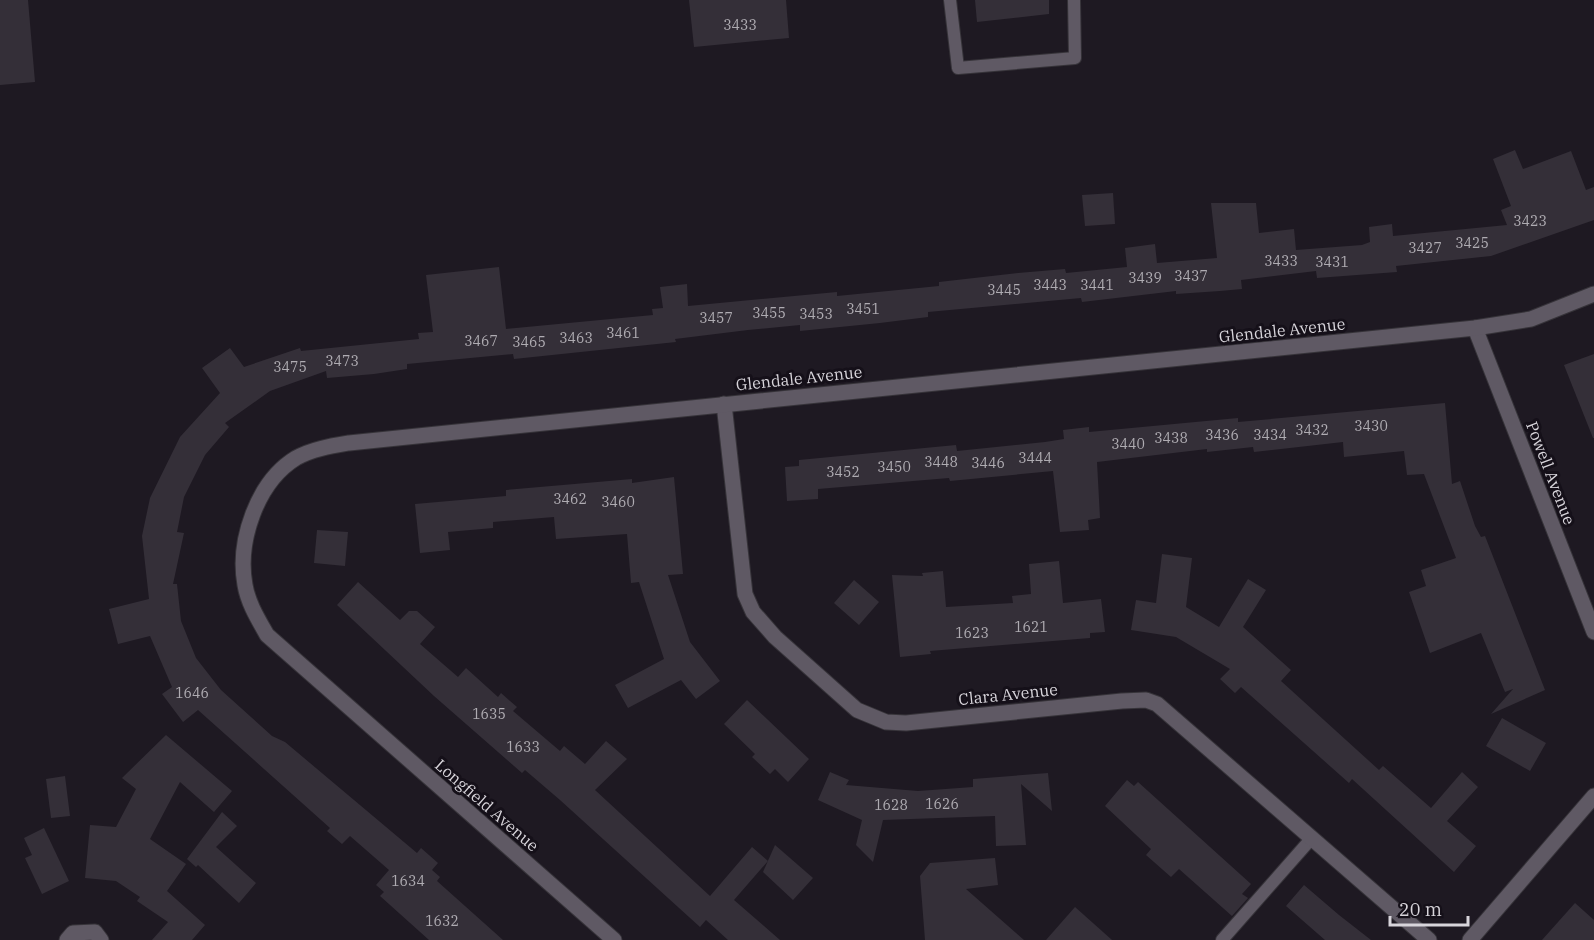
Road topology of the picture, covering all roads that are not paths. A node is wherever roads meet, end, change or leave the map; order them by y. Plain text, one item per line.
1 (951, 0) edge
2 (1074, 0) edge
3 (1594, 294) edge
4 (1475, 327) junction
5 (724, 404) junction
6 (1594, 632) edge
7 (337, 698) joint
8 (1594, 796) edge
9 (1311, 839) junction
10 (66, 940) edge
11 (101, 940) edge
12 (614, 940) edge
13 (1222, 940) edge
14 (1429, 940) edge
15 (1470, 940) edge

1 - 2 lane
3 - 4 street, Glendale Avenue
4 - 5 street, Glendale Avenue
4 - 6 street, Powell Avenue
5 - 7 street, Glendale Avenue
5 - 9 street, Clara Avenue
7 - 12 street, Longfield Avenue
8 - 15 street
9 - 13 lane
9 - 14 street, Clara Avenue
10 - 11 street

